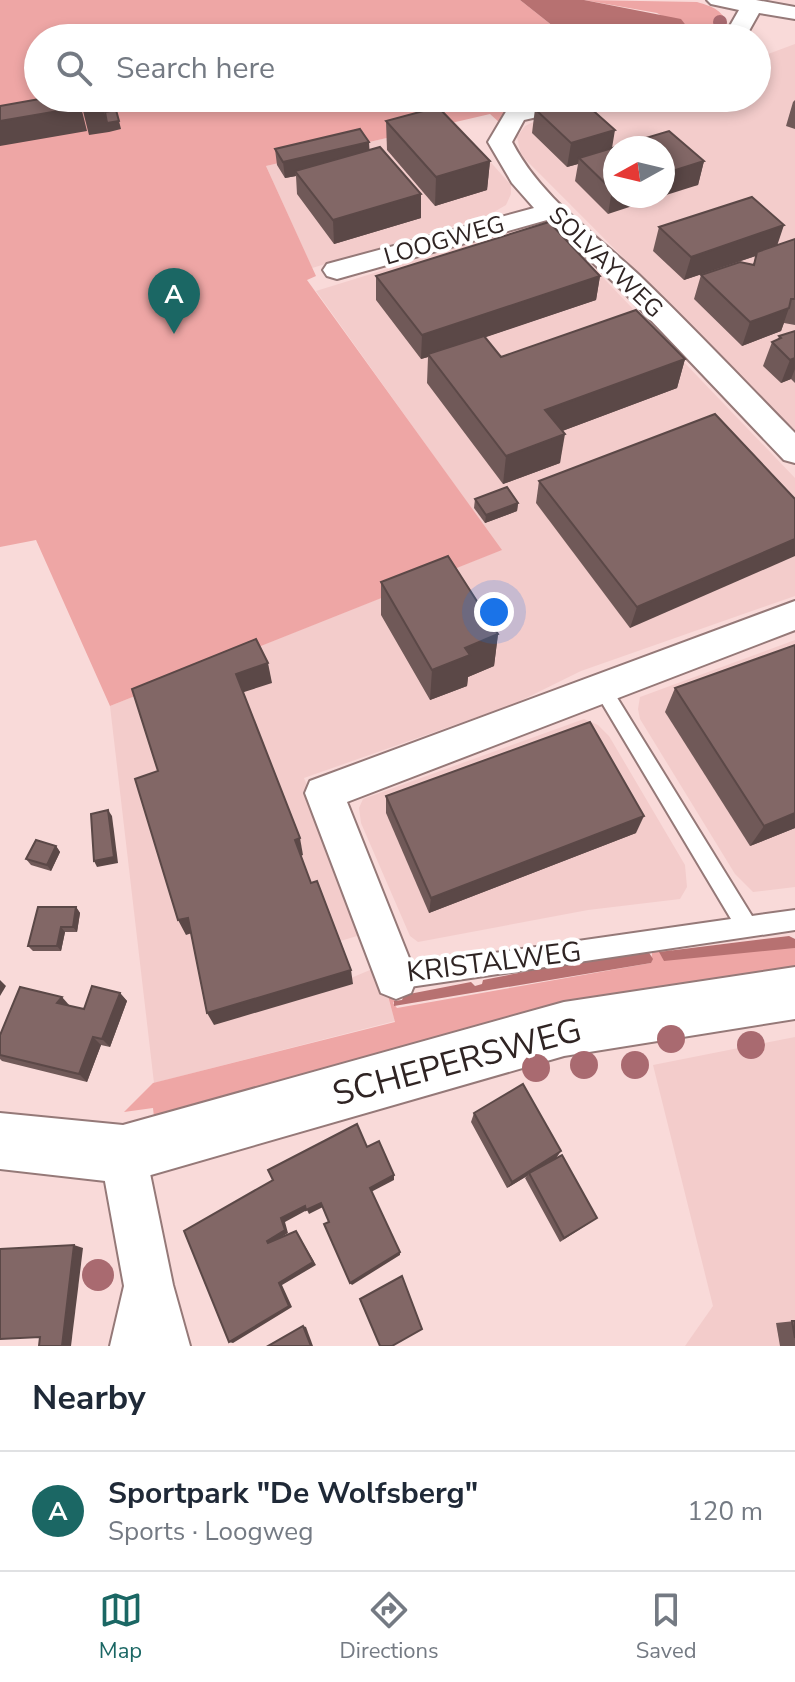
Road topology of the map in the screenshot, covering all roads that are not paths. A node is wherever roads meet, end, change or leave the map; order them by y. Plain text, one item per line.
1 (718, 0) edge
2 (752, 6) junction
3 (795, 13) edge
4 (742, 24) edge
5 (528, 112) edge
6 (551, 211) junction
7 (337, 270) dead end
8 (795, 452) edge
9 (795, 615) edge
10 (602, 688) junction
11 (795, 920) edge
12 (747, 927) junction
13 (396, 978) joint
14 (795, 993) edge
15 (0, 1141) edge
16 (123, 1154) junction
17 (148, 1285) junction
18 (135, 1346) edge
19 (165, 1346) edge

1 - 2 street
2 - 3 street
2 - 4 street
5 - 6 street, SOLVAYWEG
6 - 7 street, LOOGWEG
6 - 8 street, SOLVAYWEG
9 - 10 street, KRISTALWEG
10 - 12 lane
10 - 13 street, KRISTALWEG
11 - 12 lane, KRISTALWEG
12 - 13 lane, KRISTALWEG
14 - 16 street, SCHEPERSWEG
15 - 16 street
16 - 17 street
17 - 18 street
17 - 19 street

